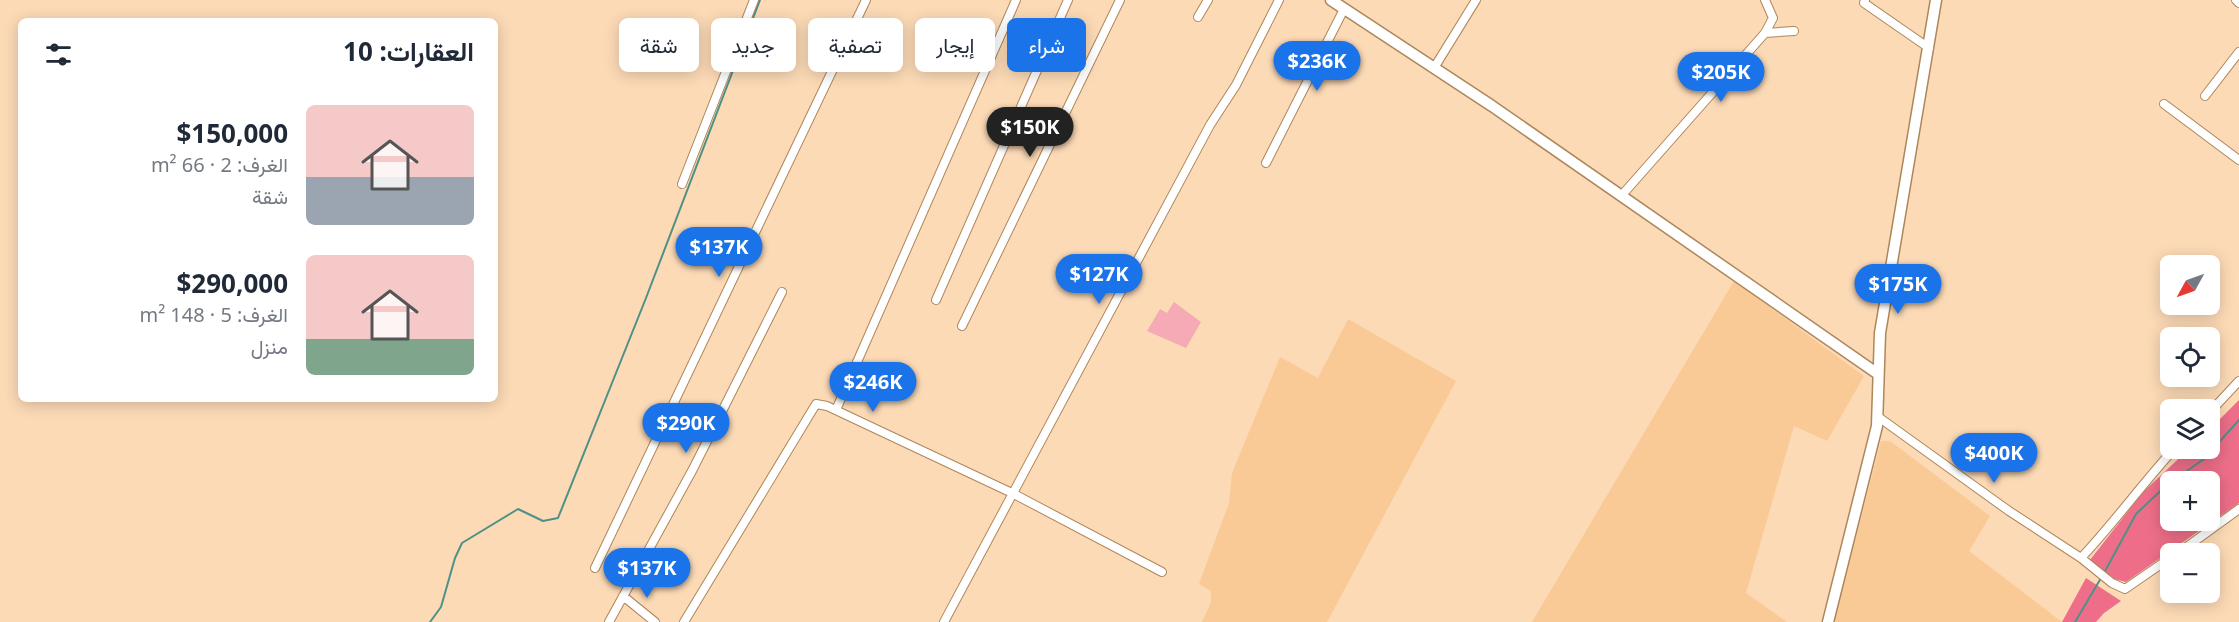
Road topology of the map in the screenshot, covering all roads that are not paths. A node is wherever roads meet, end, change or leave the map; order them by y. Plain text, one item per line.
1 (754, 0) edge
2 (867, 0) edge
3 (1016, 0) edge
4 (1068, 0) edge
5 (1120, 0) edge
6 (1208, 0) edge
7 (1279, 0) edge
8 (1331, 0) edge
9 (1476, 0) edge
10 (1765, 0) edge
11 (1865, 0) edge
12 (1936, 0) edge
13 (1344, 9) junction
14 (1198, 17) dead end
15 (1794, 31) dead end
16 (1765, 33) junction
17 (1929, 48) junction
18 (2239, 52) edge
19 (1434, 68) junction
20 (2205, 96) dead end
21 (2164, 104) dead end
22 (2239, 160) edge
23 (1266, 163) dead end
24 (682, 184) dead end
25 (1622, 195) junction
26 (782, 292) dead end
27 (936, 300) dead end
28 (962, 326) dead end
29 (1878, 374) junction
30 (2239, 381) edge
31 (2220, 401) edge
32 (837, 410) junction
33 (1877, 416) junction
34 (2165, 459) edge
35 (1012, 493) junction
36 (2239, 509) edge
37 (2192, 543) edge
38 (2081, 558) junction
39 (2160, 565) edge
40 (595, 568) dead end
41 (1162, 572) dead end
42 (623, 596) junction
43 (609, 622) edge
44 (655, 622) edge
45 (684, 622) edge
46 (944, 622) edge
47 (1828, 622) edge

1 - 24 street
2 - 40 street
3 - 32 street
4 - 27 street
5 - 28 street
6 - 14 street
7 - 35 street
8 - 13 street
9 - 19 street
10 - 16 street
11 - 17 street
12 - 17 street
13 - 19 street
13 - 23 street
15 - 16 street
16 - 25 street
17 - 29 street
18 - 20 street
19 - 25 street
21 - 22 street
25 - 29 street
26 - 42 street
29 - 33 street
30 - 31 street
32 - 35 street
32 - 45 street
33 - 38 street
33 - 47 street
34 - 38 street
35 - 41 street
35 - 46 street
36 - 37 street
38 - 39 street
42 - 43 street
42 - 44 street

